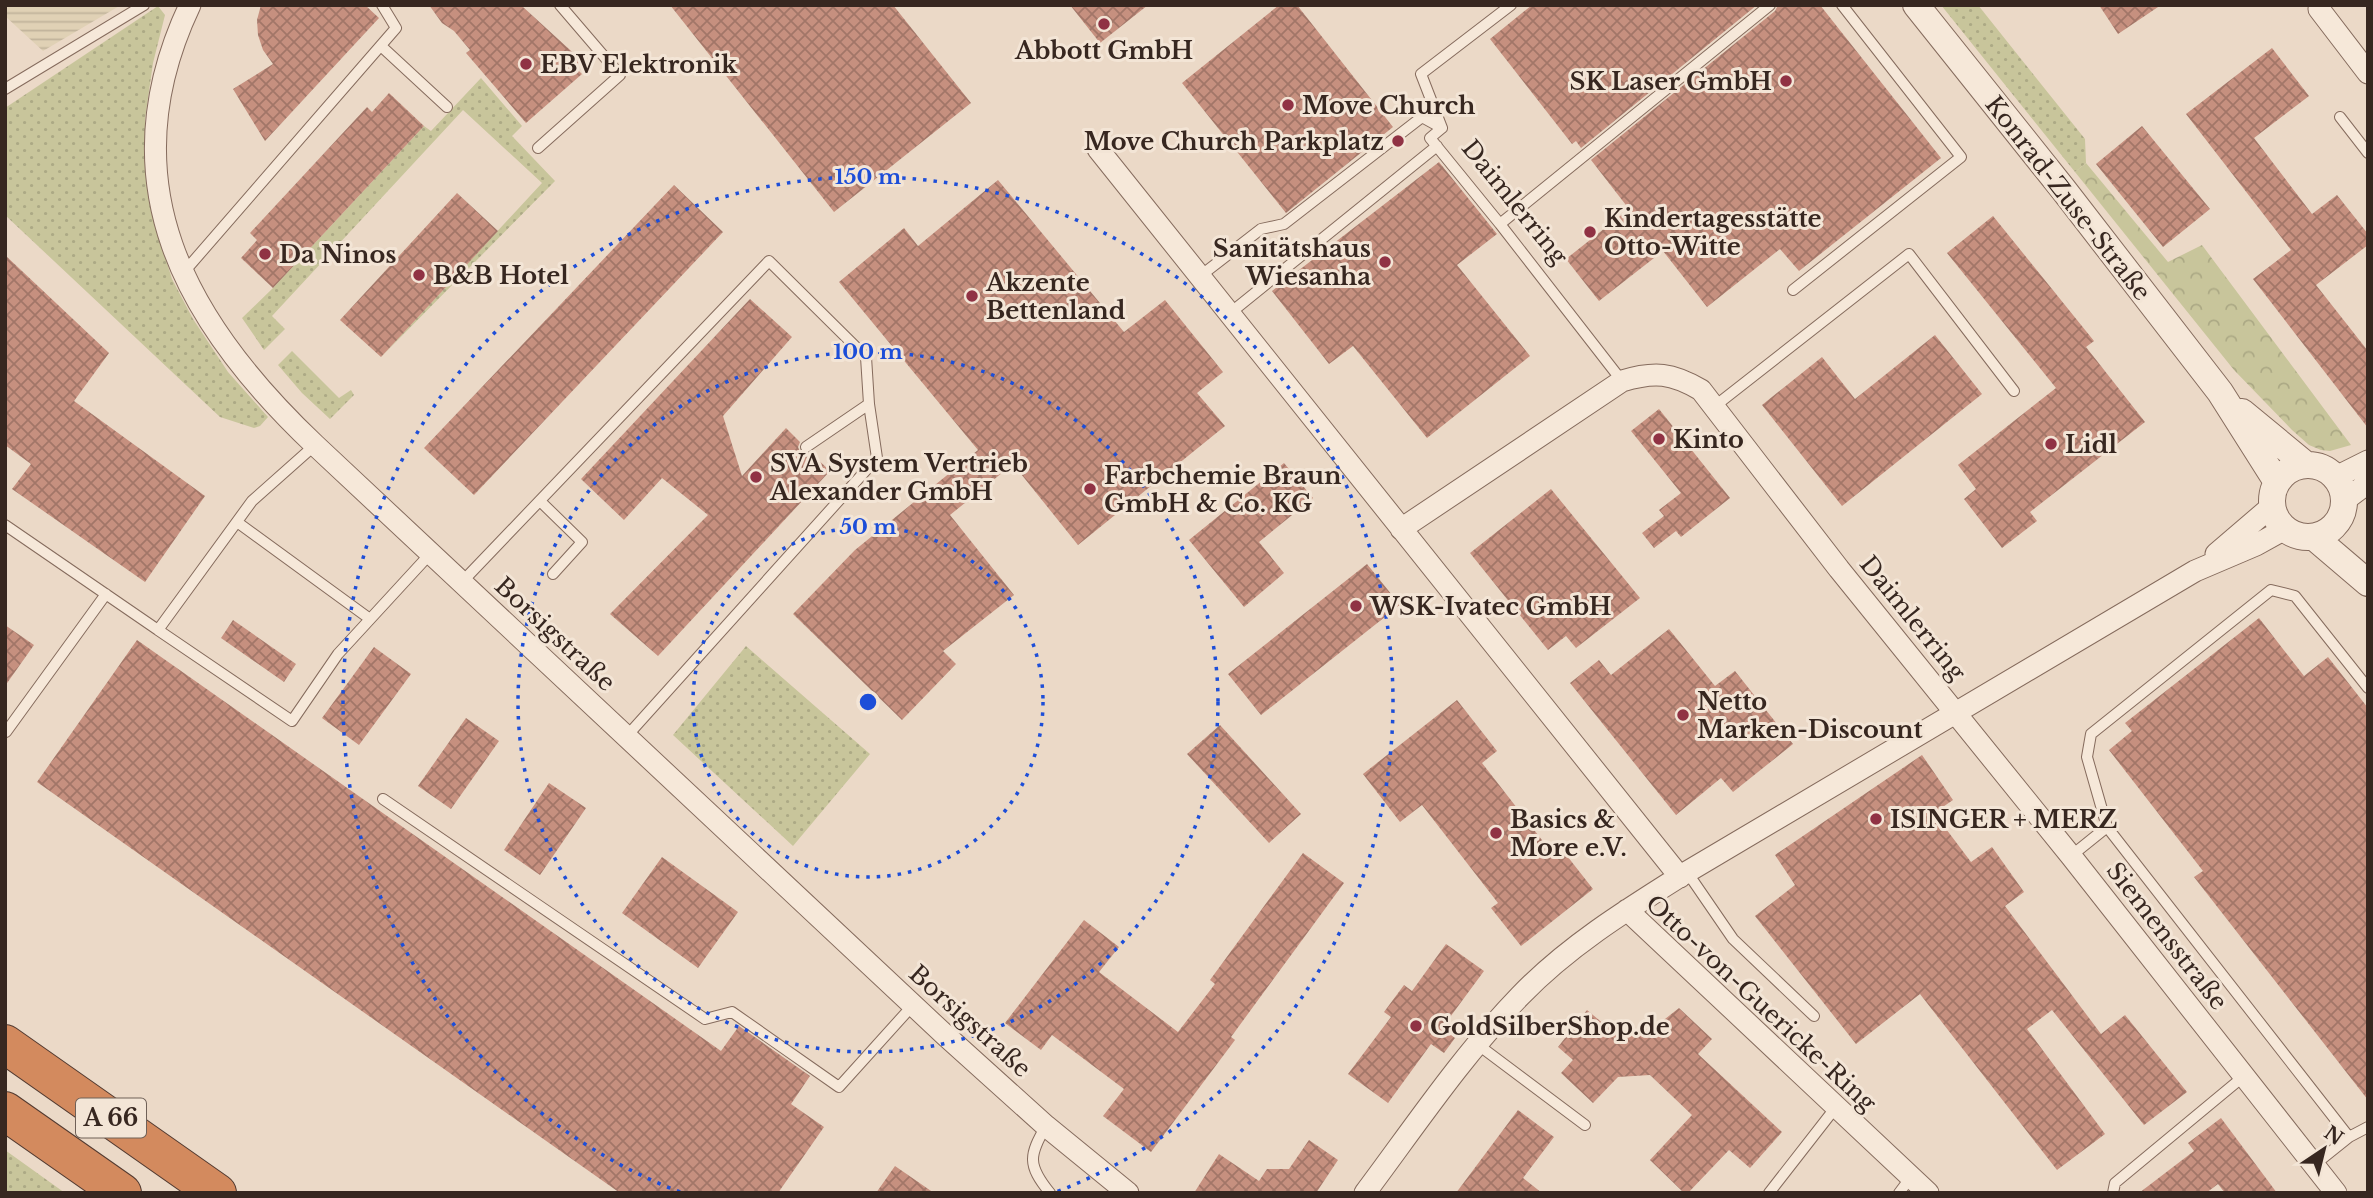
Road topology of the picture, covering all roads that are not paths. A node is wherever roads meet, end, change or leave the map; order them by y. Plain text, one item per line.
1 (144, 5) edge
2 (190, 5) edge
3 (382, 5) edge
4 (559, 5) edge
5 (1511, 5) edge
6 (1770, 5) edge
7 (1842, 5) edge
8 (1916, 5) edge
9 (2319, 9) dead end
10 (381, 46) junction
11 (2368, 73) edge
12 (6, 87) edge
13 (447, 107) dead end
14 (2340, 117) dead end
15 (1442, 128) junction
16 (1437, 146) junction
17 (538, 148) dead end
18 (1098, 149) dead end
19 (2368, 153) edge
20 (1500, 223) junction
21 (182, 274) junction
22 (1199, 276) junction
23 (1793, 290) dead end
24 (1229, 314) junction
25 (1622, 382) junction
26 (2014, 391) dead end
27 (2220, 392) junction
28 (869, 404) junction
29 (1715, 406) junction
30 (315, 445) junction
31 (806, 447) dead end
32 (2368, 461) edge
33 (2305, 464) junction
34 (2368, 483) edge
35 (2275, 494) junction
36 (2340, 500) junction
37 (540, 501) junction
38 (237, 522) junction
39 (5, 525) edge
40 (1401, 529) junction
41 (2285, 529) junction
42 (2314, 537) junction
43 (430, 554) junction
44 (2195, 571) junction
45 (2368, 571) edge
46 (554, 574) dead end
47 (461, 583) junction
48 (2368, 583) edge
49 (106, 594) junction
50 (370, 620) junction
51 (158, 630) junction
52 (2368, 688) edge
53 (1955, 713) junction
54 (6, 732) edge
55 (626, 737) junction
56 (383, 799) dead end
57 (2108, 827) junction
58 (2071, 856) junction
59 (1683, 874) junction
60 (1628, 909) junction
61 (913, 1005) junction
62 (1814, 1016) dead end
63 (5, 1044) edge
64 (1476, 1044) junction
65 (2244, 1076) junction
66 (1836, 1107) junction
67 (5, 1111) edge
68 (1585, 1125) dead end
69 (1046, 1126) junction
70 (2368, 1127) edge
71 (2349, 1137) junction
72 (2314, 1165) junction
73 (1905, 1185) edge
74 (1121, 1191) edge
75 (122, 1193) edge
76 (217, 1193) edge
77 (1050, 1193) edge
78 (1365, 1193) edge
79 (1769, 1193) edge
80 (1928, 1193) edge
81 (2113, 1193) edge
82 (2336, 1193) edge

1 - 12 lane
2 - 21 street, Borsigstraße
3 - 10 lane
4 - 17 lane
5 - 15 lane, Daimlerring
6 - 20 lane
7 - 23 lane
8 - 27 street, Konrad-Zuse-Straße
9 - 11 street
10 - 13 lane
10 - 21 lane
14 - 19 lane
15 - 16 lane, Daimlerring
15 - 22 lane
16 - 20 lane, Daimlerring
16 - 24 lane
18 - 22 street
20 - 25 lane, Daimlerring
21 - 30 street, Borsigstraße
22 - 24 street
24 - 40 street
25 - 29 street, Daimlerring
25 - 40 street, Daimlerring
26 - 29 lane
27 - 33 street, Konrad-Zuse-Straße
27 - 35 street, Konrad-Zuse-Straße
28 - 31 lane
28 - 37 lane
28 - 55 lane
29 - 53 street, Daimlerring
30 - 38 lane
30 - 43 street, Borsigstraße
32 - 36 street
33 - 35 street
33 - 36 street, Konrad-Zuse-Straße
34 - 36 street
35 - 41 street, Konrad-Zuse-Straße
35 - 44 street, Daimlerring
36 - 42 street
36 - 45 street
37 - 46 lane
37 - 47 lane
38 - 50 lane
38 - 51 lane
39 - 49 lane
40 - 59 street
41 - 42 street
41 - 44 street, Daimlerring
42 - 48 street
43 - 47 street, Borsigstraße
43 - 50 lane
44 - 53 street, Daimlerring
47 - 55 street, Borsigstraße
49 - 51 lane
49 - 54 lane
50 - 51 lane
52 - 57 lane
53 - 58 street, Siemensstraße
53 - 59 street, Daimlerring
55 - 61 street, Borsigstraße
56 - 61 lane
57 - 58 lane
57 - 71 lane
58 - 65 street, Siemensstraße
59 - 60 street, Daimlerring
59 - 62 lane
60 - 64 street, Otto-von-Guericke-Ring
60 - 66 street, Otto-von-Guericke-Ring
61 - 69 street, Borsigstraße
63 - 76 highway, A 66
64 - 68 lane
64 - 78 street, Otto-von-Guericke-Ring
65 - 72 street, Siemensstraße
65 - 81 lane
66 - 73 street, Otto-von-Guericke-Ring
66 - 79 lane
67 - 75 highway, A 66
69 - 74 street, Borsigstraße
69 - 77 lane
70 - 71 lane
71 - 72 lane
72 - 82 street, Siemensstraße
73 - 80 street, Otto-von-Guericke-Ring

